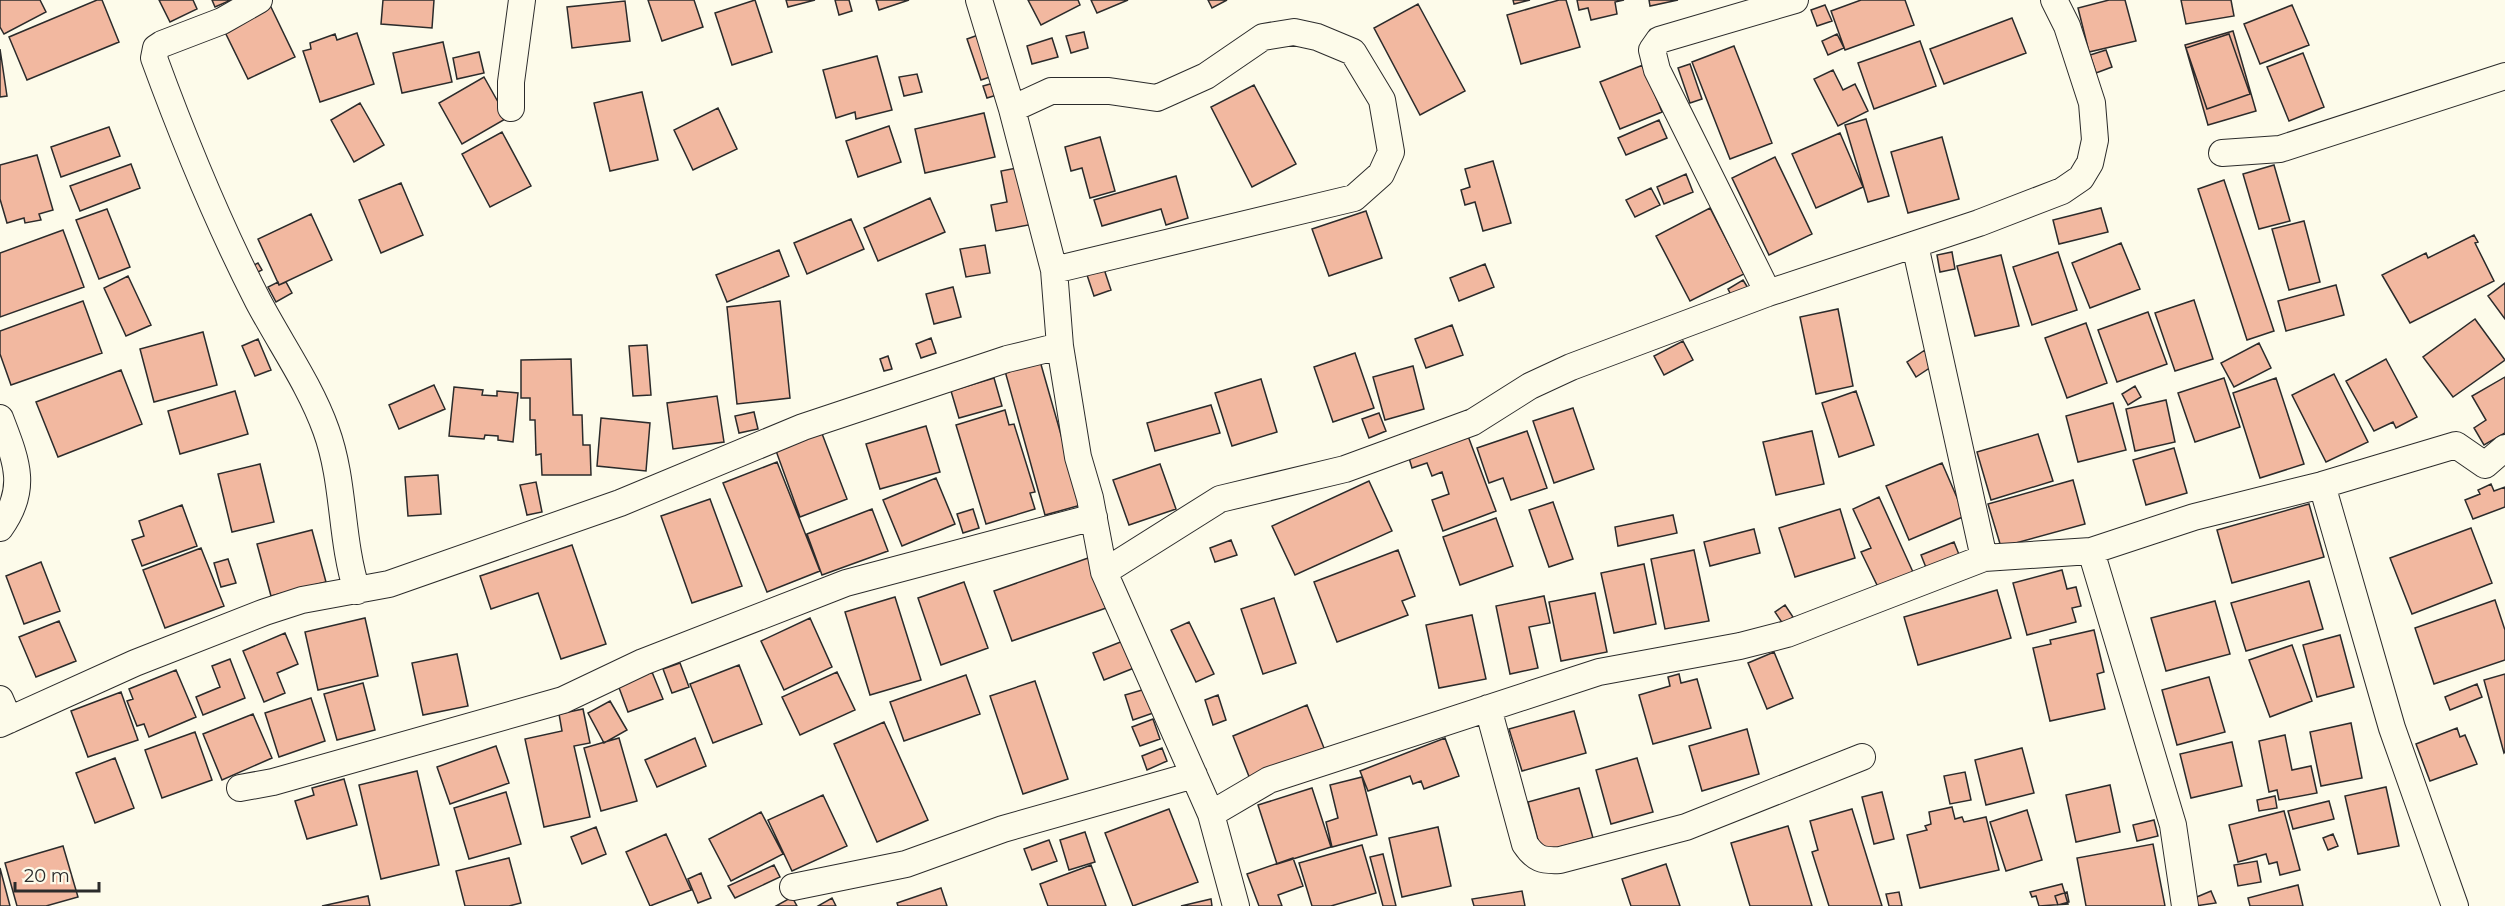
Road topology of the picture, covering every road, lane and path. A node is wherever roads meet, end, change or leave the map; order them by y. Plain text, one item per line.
1 (259, 0) edge
2 (522, 0) edge
3 (979, 0) edge
4 (1795, 0) edge
5 (2054, 0) edge
6 (2505, 76) edge
7 (511, 108) dead end
8 (1012, 109) junction
9 (2222, 153) dead end
10 (1915, 245) junction
11 (1054, 270) junction
12 (1768, 293) junction
13 (1060, 346) junction
14 (0, 418) edge
15 (2505, 448) edge
16 (2322, 484) junction
17 (1094, 517) junction
18 (0, 528) edge
19 (2091, 551) junction
20 (1984, 558) junction
21 (1104, 572) junction
22 (357, 591) junction
23 (1488, 708) junction
24 (3, 714) edge
25 (1862, 757) dead end
26 (1194, 776) junction
27 (240, 788) dead end
28 (1211, 814) junction
29 (793, 886) dead end
30 (1236, 906) edge
31 (2185, 906) edge
32 (2455, 906) edge

1 - 22 street
2 - 7 street
3 - 8 street
4 - 12 street
5 - 10 street
6 - 9 street
8 - 11 street
8 - 11 street
10 - 12 street
10 - 20 street
11 - 13 street
12 - 21 street
13 - 17 street
13 - 22 street
14 - 18 street
15 - 16 street
16 - 19 street
16 - 32 street
17 - 21 street
17 - 27 street
19 - 20 street
19 - 31 street
20 - 23 street
21 - 26 street
22 - 24 street
23 - 25 street
23 - 28 street
26 - 28 street
26 - 29 street
28 - 30 street

